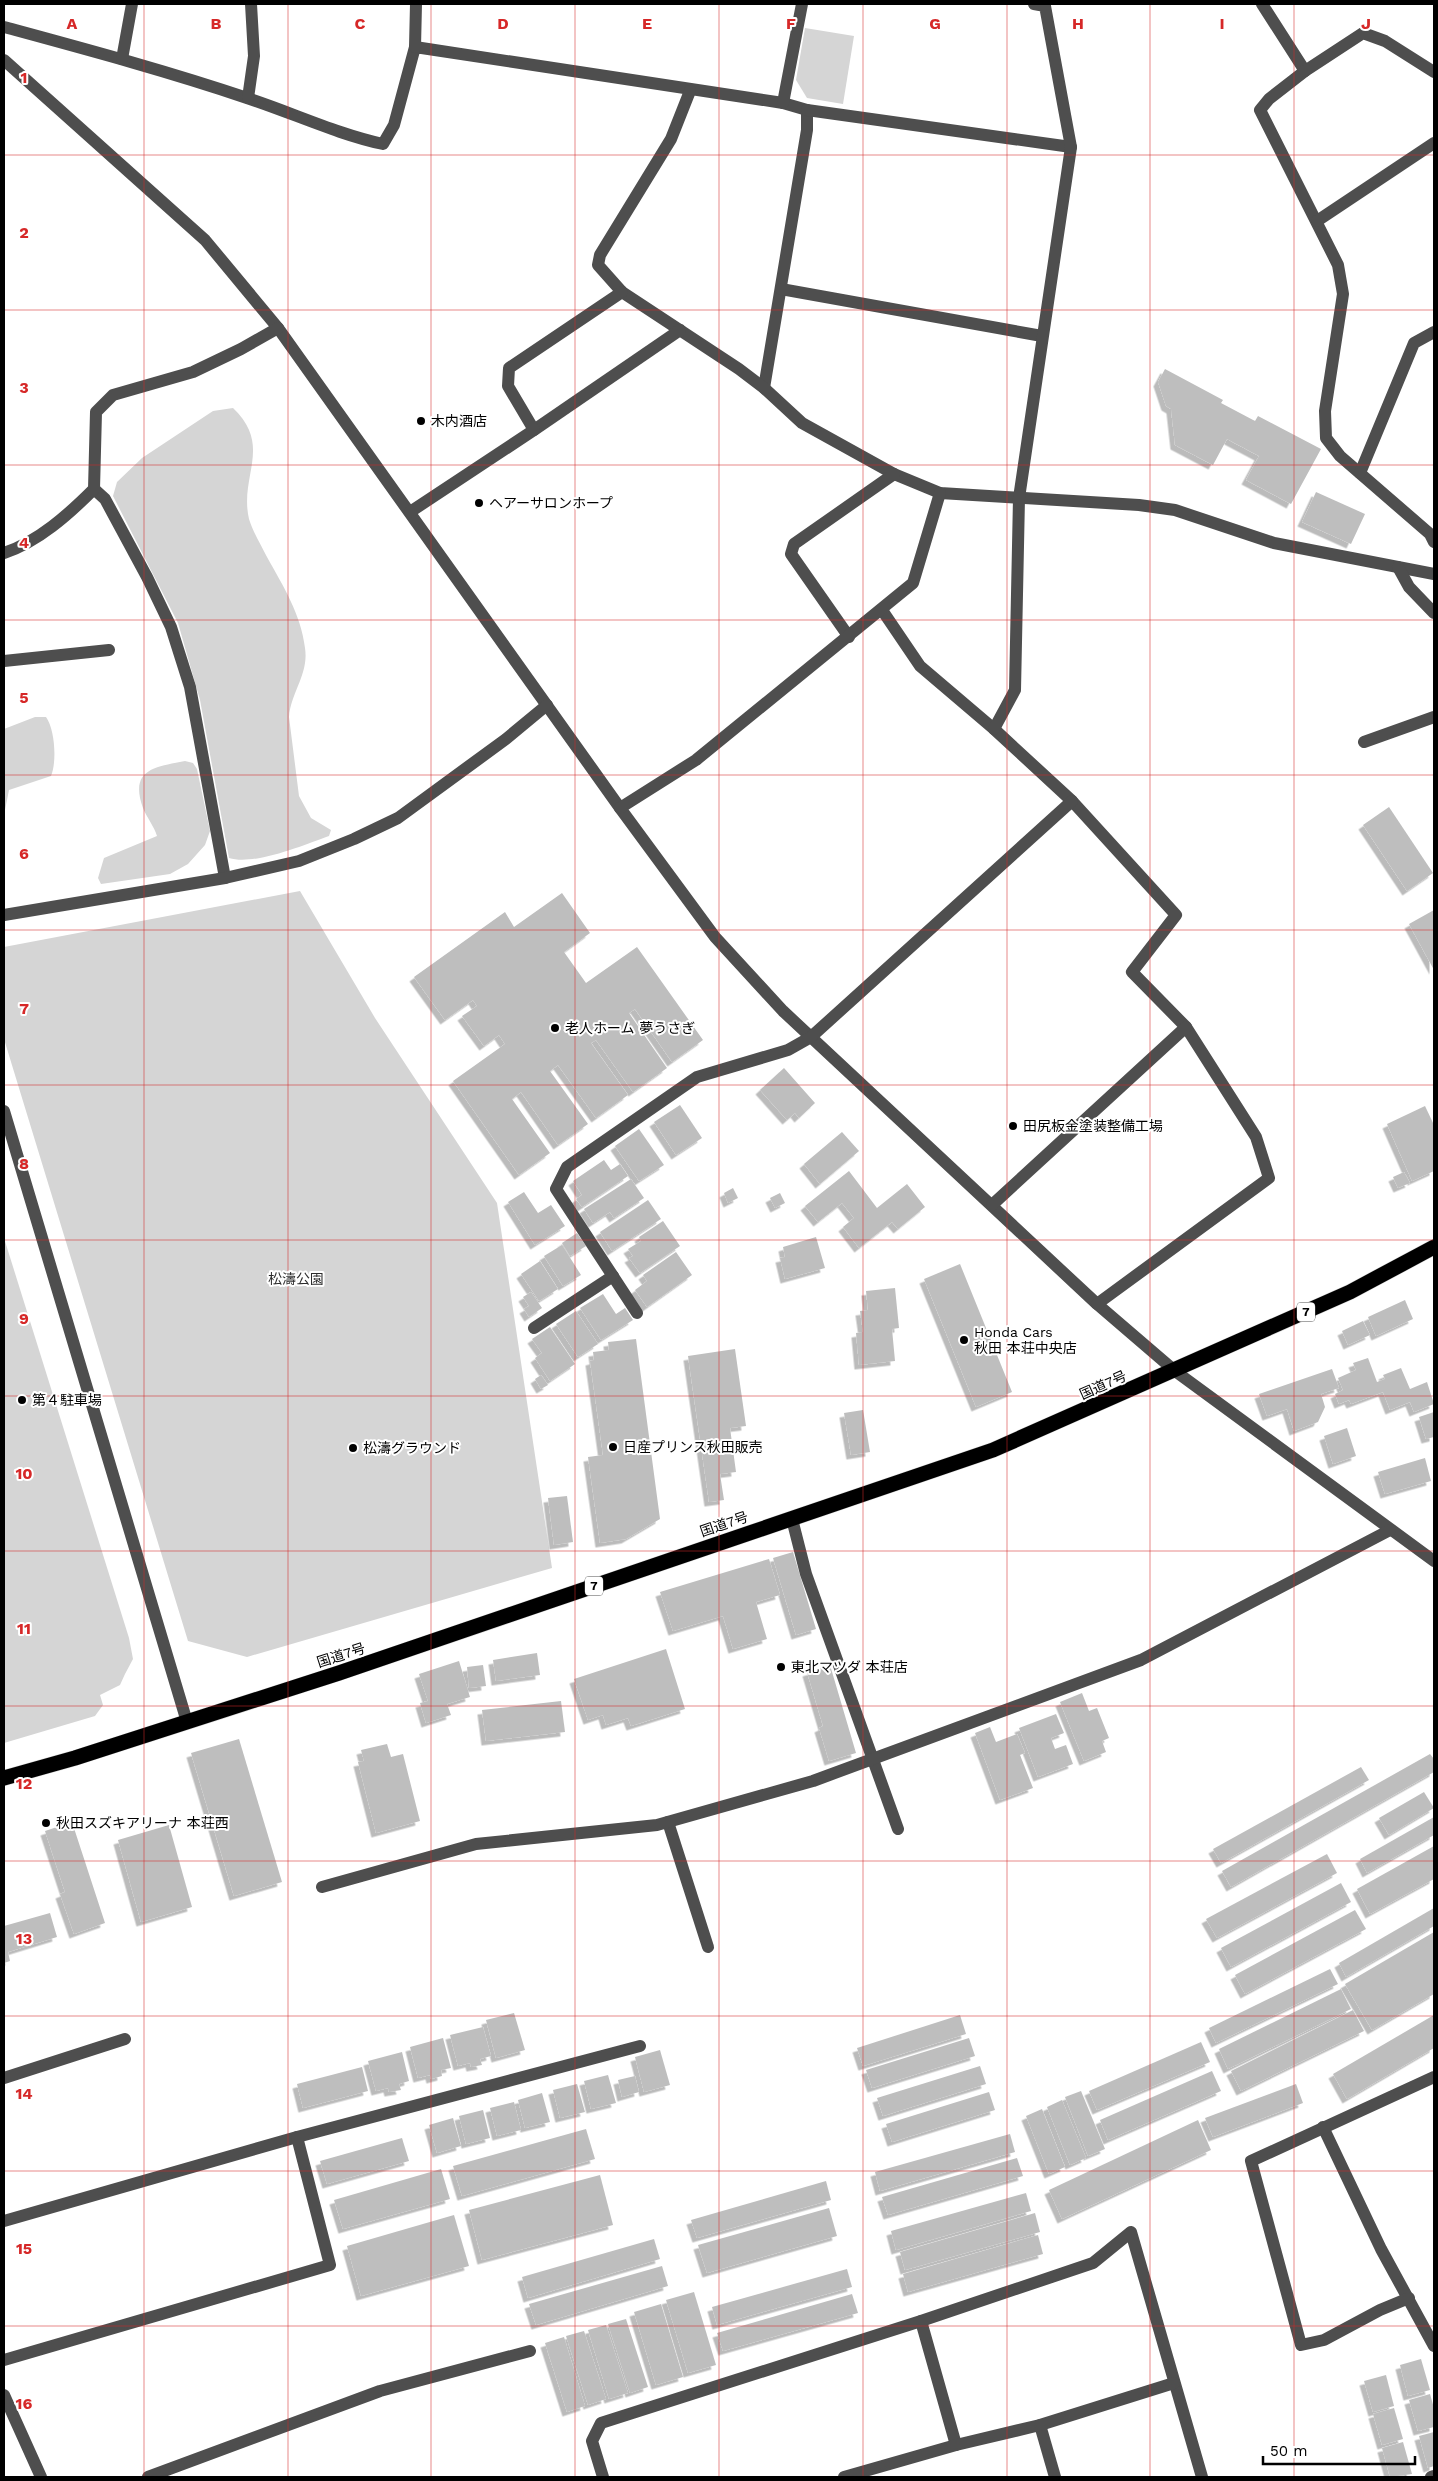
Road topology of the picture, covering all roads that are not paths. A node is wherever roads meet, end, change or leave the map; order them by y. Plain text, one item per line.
1 (132, 4) edge
2 (251, 4) edge
3 (416, 4) edge
4 (802, 4) edge
5 (1034, 4) edge
6 (1262, 4) edge
7 (4, 27) edge
8 (415, 47) junction
9 (122, 59) junction
10 (4, 60) edge
11 (1305, 70) junction
12 (1434, 72) edge
13 (690, 91) junction
14 (248, 98) junction
15 (783, 103) junction
16 (807, 110) junction
17 (1434, 143) edge
18 (1071, 147) junction
19 (1317, 221) junction
20 (780, 289) junction
21 (622, 292) junction
22 (278, 328) junction
23 (680, 330) junction
24 (1434, 332) edge
25 (1042, 336) junction
26 (764, 388) junction
27 (534, 430) junction
28 (1360, 473) junction
29 (894, 474) junction
30 (94, 489) junction
31 (940, 493) junction
32 (1019, 498) junction
33 (410, 512) junction
34 (1434, 542) edge
35 (4, 553) edge
36 (1398, 567) junction
37 (1434, 574) edge
38 (882, 610) junction
39 (1434, 613) edge
40 (848, 637) junction
41 (109, 650) dead end
42 (4, 661) edge
43 (547, 705) junction
44 (1434, 717) edge
45 (994, 729) junction
46 (1364, 742) dead end
47 (1072, 801) junction
48 (620, 808) junction
49 (224, 878) junction
50 (4, 915) edge
51 (1186, 1027) junction
52 (811, 1037) junction
53 (4, 1111) edge
54 (992, 1205) junction
55 (1434, 1247) edge
56 (612, 1276) junction
57 (1097, 1304) junction
58 (637, 1314) dead end
59 (534, 1328) dead end
60 (1175, 1371) junction
61 (792, 1519) junction
62 (1390, 1530) junction
63 (1434, 1561) edge
64 (187, 1722) junction
65 (871, 1759) junction
66 (4, 1778) edge
67 (668, 1822) junction
68 (898, 1829) dead end
69 (322, 1887) dead end
70 (708, 1947) dead end
71 (125, 2039) dead end
72 (640, 2046) dead end
73 (1434, 2077) edge
74 (4, 2078) edge
75 (1323, 2127) junction
76 (297, 2137) junction
77 (4, 2221) edge
78 (1409, 2298) junction
79 (921, 2321) junction
80 (1434, 2346) edge
81 (530, 2351) dead end
82 (4, 2360) edge
83 (1174, 2383) junction
84 (4, 2395) edge
85 (1040, 2425) junction
86 (956, 2445) junction
87 (42, 2477) edge
88 (148, 2477) edge
89 (603, 2477) edge
90 (844, 2477) edge
91 (1056, 2477) edge
92 (1202, 2477) edge

1 - 9 street
2 - 14 street
3 - 8 street
4 - 15 street
5 - 18 street
6 - 11 street
7 - 9 street
8 - 13 street
8 - 14 street
9 - 14 street
10 - 22 street
11 - 12 street
11 - 19 street
13 - 15 street
13 - 21 street
15 - 16 street
16 - 18 street
16 - 20 street
17 - 19 street
18 - 25 street
19 - 28 street
20 - 25 street
20 - 26 street
21 - 23 street
21 - 27 street
22 - 30 street
22 - 33 street
23 - 26 street
23 - 27 street
24 - 28 street
25 - 32 street
26 - 29 street
27 - 33 street
28 - 34 street
29 - 31 street
29 - 40 street
30 - 35 street
30 - 49 street
31 - 32 street
31 - 38 street
32 - 36 street
32 - 45 street
33 - 43 street
36 - 37 street
36 - 39 street
38 - 40 street
38 - 45 street
40 - 48 street
41 - 42 street
43 - 48 street
43 - 49 street
44 - 46 street
45 - 47 street
47 - 51 street
47 - 52 street
48 - 52 street
49 - 50 street
51 - 54 street
51 - 57 street
52 - 54 street
52 - 56 street
53 - 64 street
54 - 57 street
55 - 60 highway, 国道7号 / 7
56 - 58 street
56 - 59 street
57 - 60 street
60 - 61 highway, 国道7号 / 7
60 - 62 street
61 - 64 highway, 国道7号 / 7
61 - 65 street
62 - 63 street
62 - 65 street
64 - 66 highway, 国道7号 / 7
65 - 67 street
65 - 68 street
67 - 69 street
67 - 70 street
71 - 74 street
72 - 76 street
73 - 75 street
75 - 78 street
75 - 78 street
76 - 77 street
76 - 82 street
78 - 80 street
79 - 83 street
79 - 86 street
79 - 89 street
81 - 88 street
83 - 85 street
83 - 92 street
84 - 87 street
85 - 86 street
85 - 91 street
86 - 90 street

